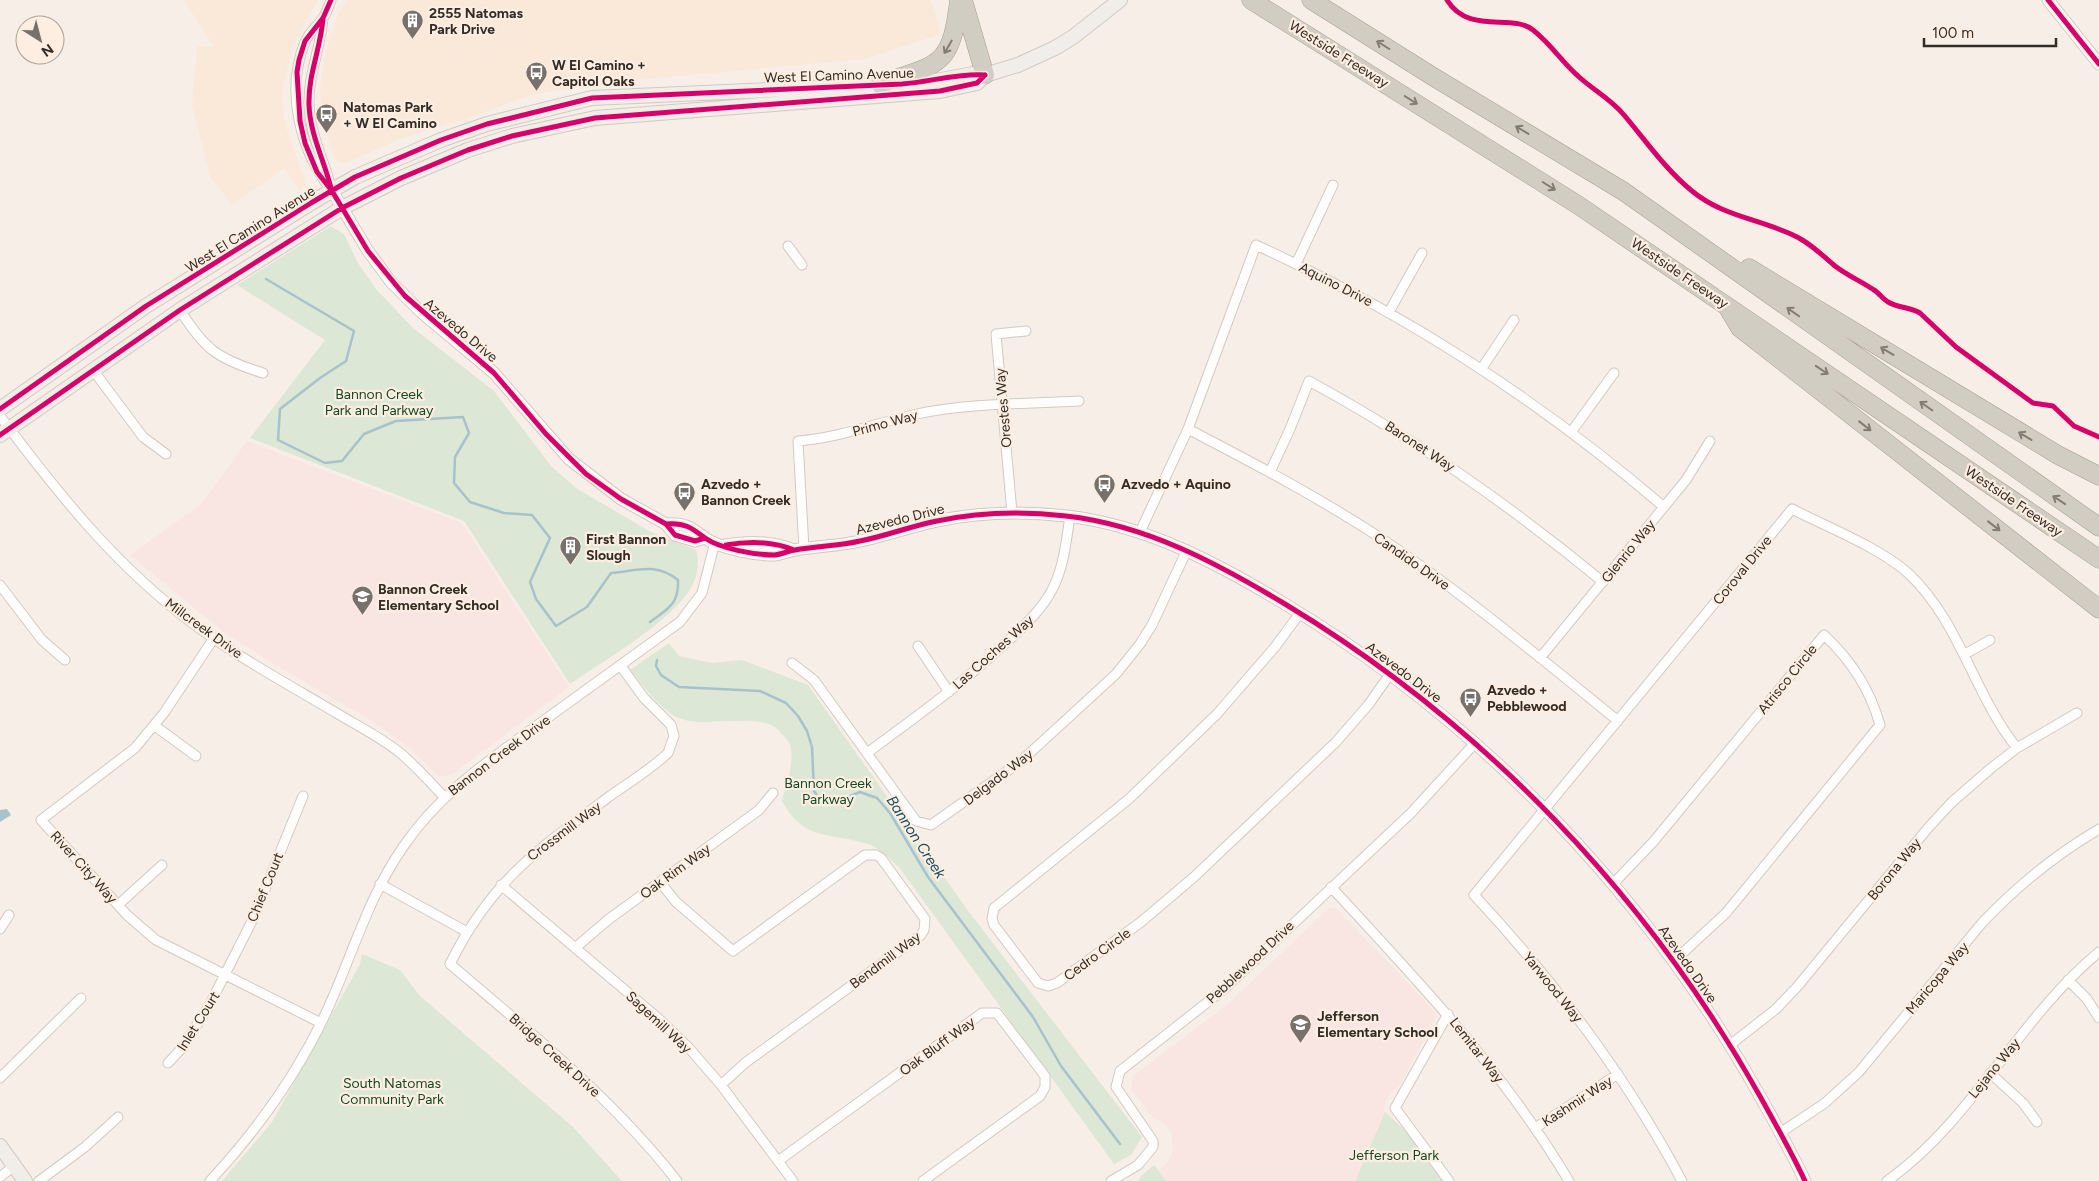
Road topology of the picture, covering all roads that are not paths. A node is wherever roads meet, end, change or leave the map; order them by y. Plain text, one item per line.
1 (331, 0) edge
2 (959, 0) edge
3 (963, 0) edge
4 (1120, 0) edge
5 (1251, 0) edge
6 (1312, 0) edge
7 (2048, 0) edge
8 (324, 18) junction
9 (2099, 64) edge
10 (985, 75) junction
11 (880, 84) junction
12 (1333, 185) dead end
13 (332, 191) junction
14 (1623, 191) junction
15 (342, 208) junction
16 (788, 246) dead end
17 (1422, 253) dead end
18 (1296, 264) junction
19 (802, 265) dead end
20 (1724, 303) junction
21 (180, 310) junction
22 (1389, 312) junction
23 (1514, 320) dead end
24 (1026, 331) dead end
25 (1482, 368) junction
26 (93, 370) junction
27 (1614, 373) dead end
28 (263, 374) dead end
29 (1080, 401) dead end
30 (1002, 405) junction
31 (0, 409) edge
32 (0, 416) edge
33 (1188, 429) junction
34 (1572, 431) junction
35 (4, 432) edge
36 (1710, 441) dead end
37 (166, 454) dead end
38 (2058, 455) junction
39 (2099, 468) edge
40 (1270, 472) junction
41 (2099, 476) edge
42 (1664, 507) junction
43 (1012, 512) junction
44 (1070, 516) junction
45 (2099, 528) edge
46 (1140, 532) junction
47 (715, 542) junction
48 (799, 549) junction
49 (1187, 550) junction
50 (2099, 560) edge
51 (2046, 567) junction
52 (1603, 582) junction
53 (0, 585) edge
54 (2099, 601) edge
55 (2099, 609) edge
56 (1300, 613) junction
57 (214, 638) junction
58 (1990, 640) dead end
59 (918, 646) dead end
60 (1965, 654) junction
61 (1540, 658) junction
62 (65, 660) dead end
63 (792, 663) dead end
64 (620, 665) junction
65 (1390, 674) junction
66 (949, 692) junction
67 (2077, 713) dead end
68 (1618, 721) junction
69 (155, 726) junction
70 (1475, 743) junction
71 (2017, 748) junction
72 (867, 753) junction
73 (196, 756) dead end
74 (773, 793) dead end
75 (303, 796) dead end
76 (444, 797) junction
77 (1546, 810) junction
78 (2099, 830) edge
79 (162, 865) dead end
80 (660, 882) junction
81 (380, 884) junction
82 (1613, 884) junction
83 (501, 885) junction
84 (1331, 887) junction
85 (118, 905) junction
86 (9, 914) dead end
87 (0, 929) edge
88 (467, 932) junction
89 (576, 948) junction
90 (2099, 952) edge
91 (1674, 961) junction
92 (224, 976) junction
93 (2068, 980) junction
94 (81, 998) dead end
95 (1448, 1014) junction
96 (2099, 1018) edge
97 (321, 1023) junction
98 (1730, 1045) junction
99 (168, 1063) dead end
100 (1990, 1073) junction
101 (1618, 1074) junction
102 (0, 1078) edge
103 (721, 1085) junction
104 (118, 1117) dead end
105 (2037, 1122) dead end
106 (1536, 1128) junction
107 (1780, 1133) junction
108 (0, 1146) edge
109 (778, 1161) junction
110 (14, 1166) junction
111 (0, 1177) edge
112 (1121, 1179) edge
113 (25, 1181) edge
114 (39, 1181) edge
115 (210, 1181) edge
116 (677, 1181) edge
117 (793, 1181) edge
118 (923, 1181) edge
119 (1111, 1181) edge
120 (1449, 1181) edge
121 (1568, 1181) edge
122 (1682, 1181) edge
123 (1805, 1181) edge
124 (1887, 1181) edge

1 - 8 street
2 -> 11 highway
3 - 10 highway
4 - 10 main road, West El Camino Avenue
5 -> 20 highway, Westside Freeway
14 -> 6 highway, Westside Freeway
7 - 9 street
8 - 13 street
8 - 13 street
10 - 11 main road, West El Camino Avenue
10 - 15 main road, West El Camino Avenue
11 - 13 main road, West El Camino Avenue
12 - 18 street
13 - 15 street, Azevedo Drive
13 - 31 main road, West El Camino Avenue
38 -> 14 highway
45 -> 14 highway, Westside Freeway
15 - 21 main road, West El Camino Avenue
15 - 47 street, Azevedo Drive
16 - 19 street
17 - 22 street
18 - 22 street, Aquino Drive
18 - 33 street, Aquino Drive
20 -> 50 highway, Westside Freeway
20 -> 51 highway
21 - 26 main road, West El Camino Avenue
21 - 28 street
22 - 25 street, Aquino Drive
23 - 25 street
24 - 30 street, Orestes Way
25 - 34 street, Aquino Drive
26 - 35 main road, West El Camino Avenue
26 - 37 street
27 - 34 street
29 - 30 street, Primo Way
30 - 43 street, Orestes Way
30 - 48 street, Primo Way
32 - 35 street, Millcreek Drive
33 - 40 street, Candido Drive
33 - 46 street, Aquino Drive
34 - 42 street, Aquino Drive
35 - 57 street, Millcreek Drive
36 - 42 street, Glenrio Way
38 - 39 highway
38 - 41 highway
40 - 52 street, Baronet Way
40 - 61 street, Candido Drive
42 - 52 street, Glenrio Way
43 - 44 street, Azevedo Drive
43 - 48 street, Azevedo Drive
44 - 46 street, Azevedo Drive
44 - 66 street, Las Coches Way
46 - 49 street, Azevedo Drive
47 - 48 street, Azevedo Drive
47 - 64 street, Bannon Creek Drive
49 - 56 street, Azevedo Drive
49 - 72 street, Delgado Way
51 - 54 highway
51 - 55 highway
52 - 61 street, Glenrio Way
53 - 62 street
56 - 65 street, Azevedo Drive
56 - 65 street, Cedro Circle
57 - 69 street, River City Way
57 - 76 street, Millcreek Drive
58 - 60 street
59 - 66 street
60 - 68 street, Coroval Drive
60 - 71 street, Coroval Drive
61 - 68 street, Candido Drive
63 - 72 street, Delgado Way
64 - 76 street, Bannon Creek Drive
64 - 83 street, Crossmill Way
65 - 70 street, Azevedo Drive
66 - 72 street, Las Coches Way
67 - 71 street, Borona Way
68 - 77 street, Coroval Drive
69 - 73 street
69 - 85 street, River City Way
70 - 77 street, Azevedo Drive
70 - 84 street, Pebblewood Drive
71 - 98 street, Borona Way
74 - 80 street, Oak Rim Way
75 - 92 street, Chief Court
76 - 81 street, Bannon Creek Drive
77 - 82 street, Azevedo Drive
77 - 101 street, Yarwood Way
78 - 107 street, Maricopa Way
79 - 85 street
80 - 89 street, Oak Rim Way
80 - 103 street, Bendmill Way
81 - 88 street
81 - 97 street, Bannon Creek Drive
82 - 91 street, Azevedo Drive
82 - 91 street, Atrisco Circle
83 - 88 street, Crossmill Way
83 - 89 street, Sagemill Way
84 - 95 street, Lemitar Way
84 - 112 street, Pebblewood Drive
85 - 92 street, River City Way
86 - 87 street
88 - 116 street, Bridge Creek Drive
89 - 103 street, Sagemill Way
90 - 93 street, Lejano Way
91 - 98 street, Azevedo Drive
92 - 97 street, River City Way
92 - 99 street, Inlet Court
93 - 96 street
93 - 100 street, Lejano Way
94 - 102 street
95 - 106 street, Lemitar Way
95 - 120 street
97 - 115 street, Bannon Creek Drive
98 - 107 street, Azevedo Drive
100 - 105 street
100 - 124 street, Lejano Way
101 - 106 street, Kashmir Way
101 - 122 street, Yarwood Way
103 - 109 street, Sagemill Way
104 - 114 street
106 - 121 street, Lemitar Way
107 - 123 street, Azevedo Drive
108 - 110 main road
109 - 117 street, Sagemill Way
109 - 118 street, Oak Bluff Way
110 - 111 street
110 - 113 main road
112 - 119 street, Pebblewood Drive

